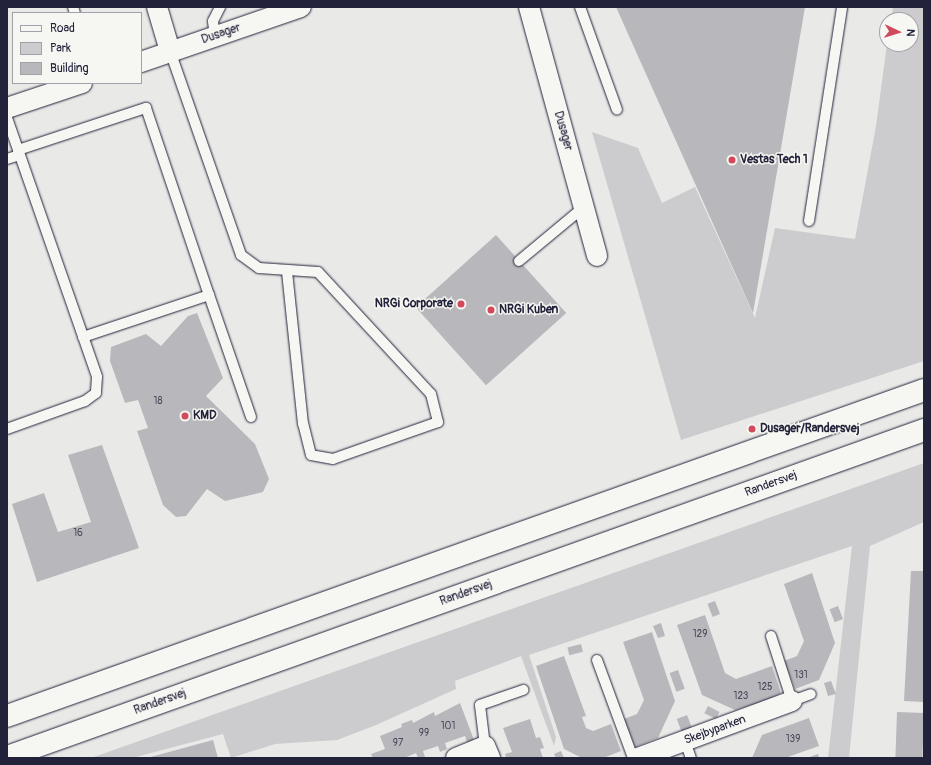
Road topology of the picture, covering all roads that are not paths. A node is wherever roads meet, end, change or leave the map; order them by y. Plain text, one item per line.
1 (157, 7) edge
2 (220, 7) edge
3 (301, 7) edge
4 (528, 7) edge
5 (580, 7) edge
6 (842, 7) edge
7 (215, 36) junction
8 (170, 51) junction
9 (142, 62) edge
10 (79, 84) edge
11 (7, 108) edge
12 (617, 110) dead end
13 (7, 118) edge
14 (19, 152) junction
15 (7, 159) edge
16 (584, 207) junction
17 (809, 221) dead end
18 (597, 256) dead end
19 (519, 261) dead end
20 (287, 272) junction
21 (209, 295) junction
22 (83, 337) junction
23 (924, 390) edge
24 (251, 417) dead end
25 (7, 429) edge
26 (924, 430) edge
27 (771, 636) dead end
28 (597, 660) dead end
29 (523, 690) dead end
30 (812, 694) dead end
31 (792, 701) junction
32 (7, 716) edge
33 (688, 750) edge
34 (487, 752) edge
35 (7, 757) edge
36 (456, 758) edge
37 (633, 758) edge
38 (638, 758) edge

1 - 8 street
2 - 7 lane
3 - 7 street, Dusager
4 - 16 street, Dusager
5 - 12 lane
6 - 17 lane
7 - 8 street, Dusager
8 - 9 street, Dusager
8 - 20 lane
10 - 11 street
13 - 14 lane
14 - 15 lane
14 - 21 lane
14 - 22 lane
16 - 18 street, Dusager
16 - 19 lane
20 - 20 lane
21 - 22 lane
21 - 24 lane
22 - 25 lane
23 - 32 main road
26 - 35 main road, Randersvej
27 - 31 lane
28 - 37 lane
29 - 34 lane
30 - 31 lane
31 - 33 street, Skejbyparken
33 - 38 street, Skejbyparken
34 - 36 street

